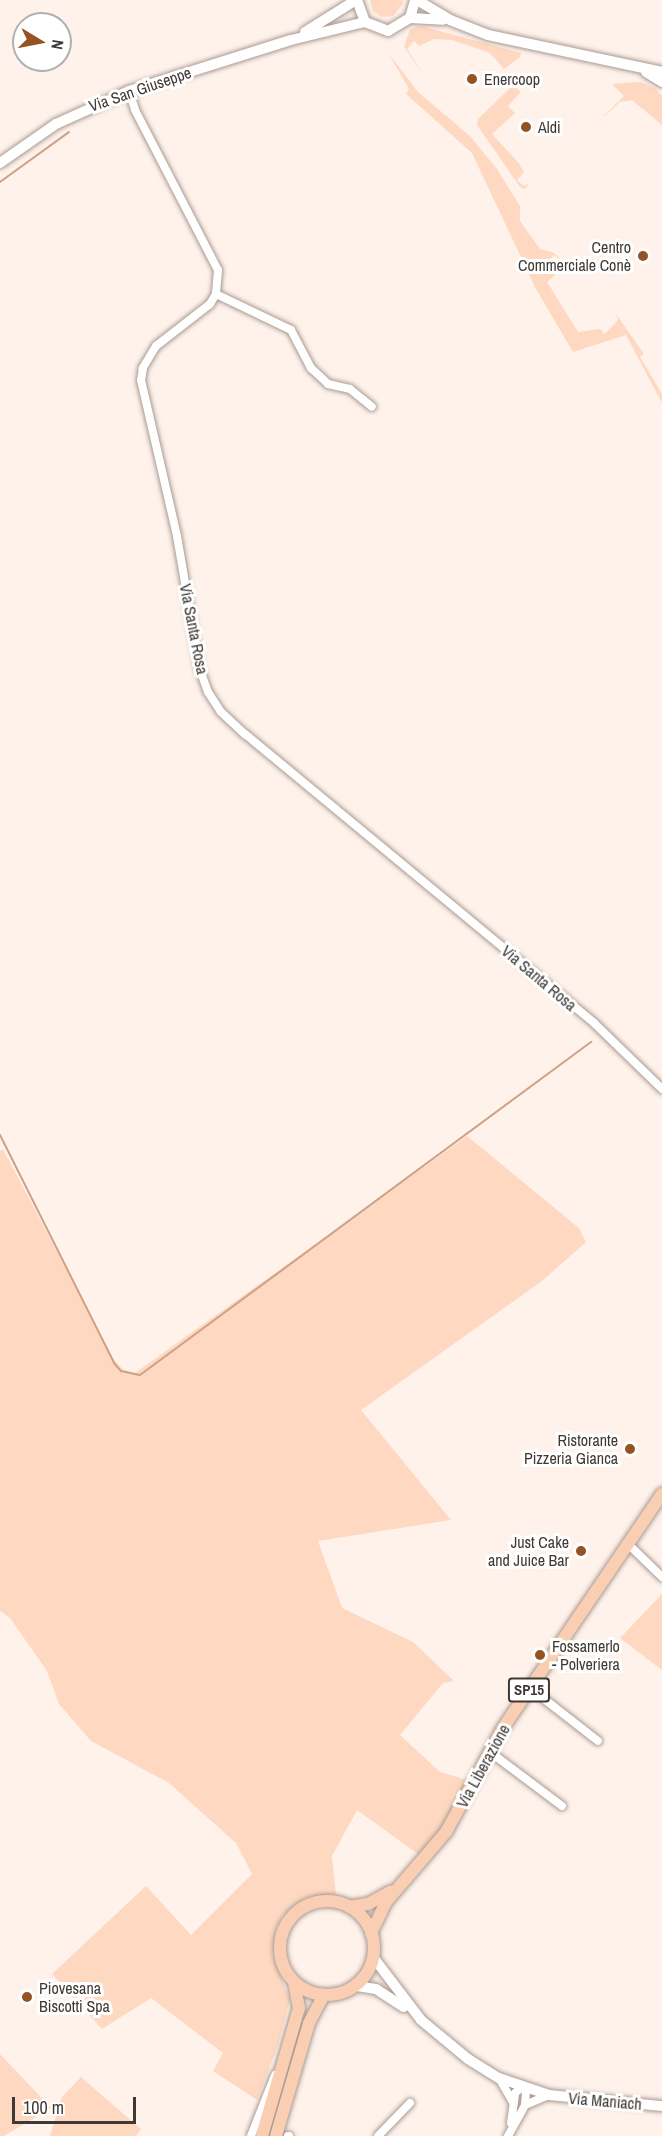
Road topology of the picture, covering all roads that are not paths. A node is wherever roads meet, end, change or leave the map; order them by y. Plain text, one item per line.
1 (356, 0) edge
2 (416, 0) edge
3 (342, 10) junction
4 (410, 18) junction
5 (450, 21) junction
6 (365, 22) junction
7 (334, 30) junction
8 (291, 40) junction
9 (638, 67) junction
10 (662, 72) edge
11 (662, 82) edge
12 (129, 91) junction
13 (0, 162) edge
14 (216, 294) junction
15 (372, 407) dead end
16 (662, 1089) edge
17 (662, 1494) edge
18 (627, 1542) junction
19 (662, 1577) edge
20 (530, 1688) junction
21 (598, 1742) dead end
22 (490, 1752) junction
23 (562, 1806) dead end
24 (400, 1886) junction
25 (350, 1907) junction
26 (371, 1934) junction
27 (373, 1957) junction
28 (293, 1982) junction
29 (348, 1990) junction
30 (324, 1995) junction
31 (421, 2020) junction
32 (286, 2055) junction
33 (499, 2078) junction
34 (524, 2089) junction
35 (549, 2095) junction
36 (513, 2102) junction
37 (410, 2103) dead end
38 (525, 2105) junction
39 (662, 2106) edge
40 (509, 2133) edge
41 (251, 2136) edge
42 (262, 2136) edge
43 (276, 2136) edge
44 (378, 2136) edge

1 - 3 street, Via San Giuseppe
1 - 6 street
2 - 4 street
2 - 5 street
3 - 7 street
3 - 8 street, Via San Giuseppe
4 - 5 street
4 - 6 street
5 - 9 street
6 - 7 street, Via San Giuseppe
7 - 8 street, Via San Giuseppe
8 - 12 street, Via San Giuseppe
9 - 10 street
9 - 11 street
12 - 13 street, Via San Giuseppe
12 - 14 street
14 - 15 street
14 - 16 street, Via Santa Rosa
17 - 18 main road, Via Liberazione / SP15
18 - 19 street
18 - 20 main road, Via Liberazione / SP15
20 - 21 street
20 - 22 main road, Via Liberazione / SP15
22 - 23 street
22 - 24 main road, Via Liberazione / SP15
24 - 25 main road, Via Liberazione / SP15
24 - 26 main road, Via Liberazione / SP15
25 - 26 main road
25 - 28 main road, SP15
26 - 27 main road, SP15
27 - 29 main road
27 - 31 street, Via Maniach
28 - 30 main road
28 - 32 main road, SP15
29 - 30 main road
29 - 31 street, Via Maniach
30 - 43 main road
31 - 33 street, Via Maniach
32 - 41 street
32 - 42 main road, SP15
33 - 34 street, Via Maniach
33 - 36 street, Via Maniach
34 - 35 street, Via Maniach
34 - 36 street
34 - 38 street
35 - 38 street, Via Maniach
35 - 39 street, Via Maniach
36 - 40 street
37 - 44 street
38 - 40 street

